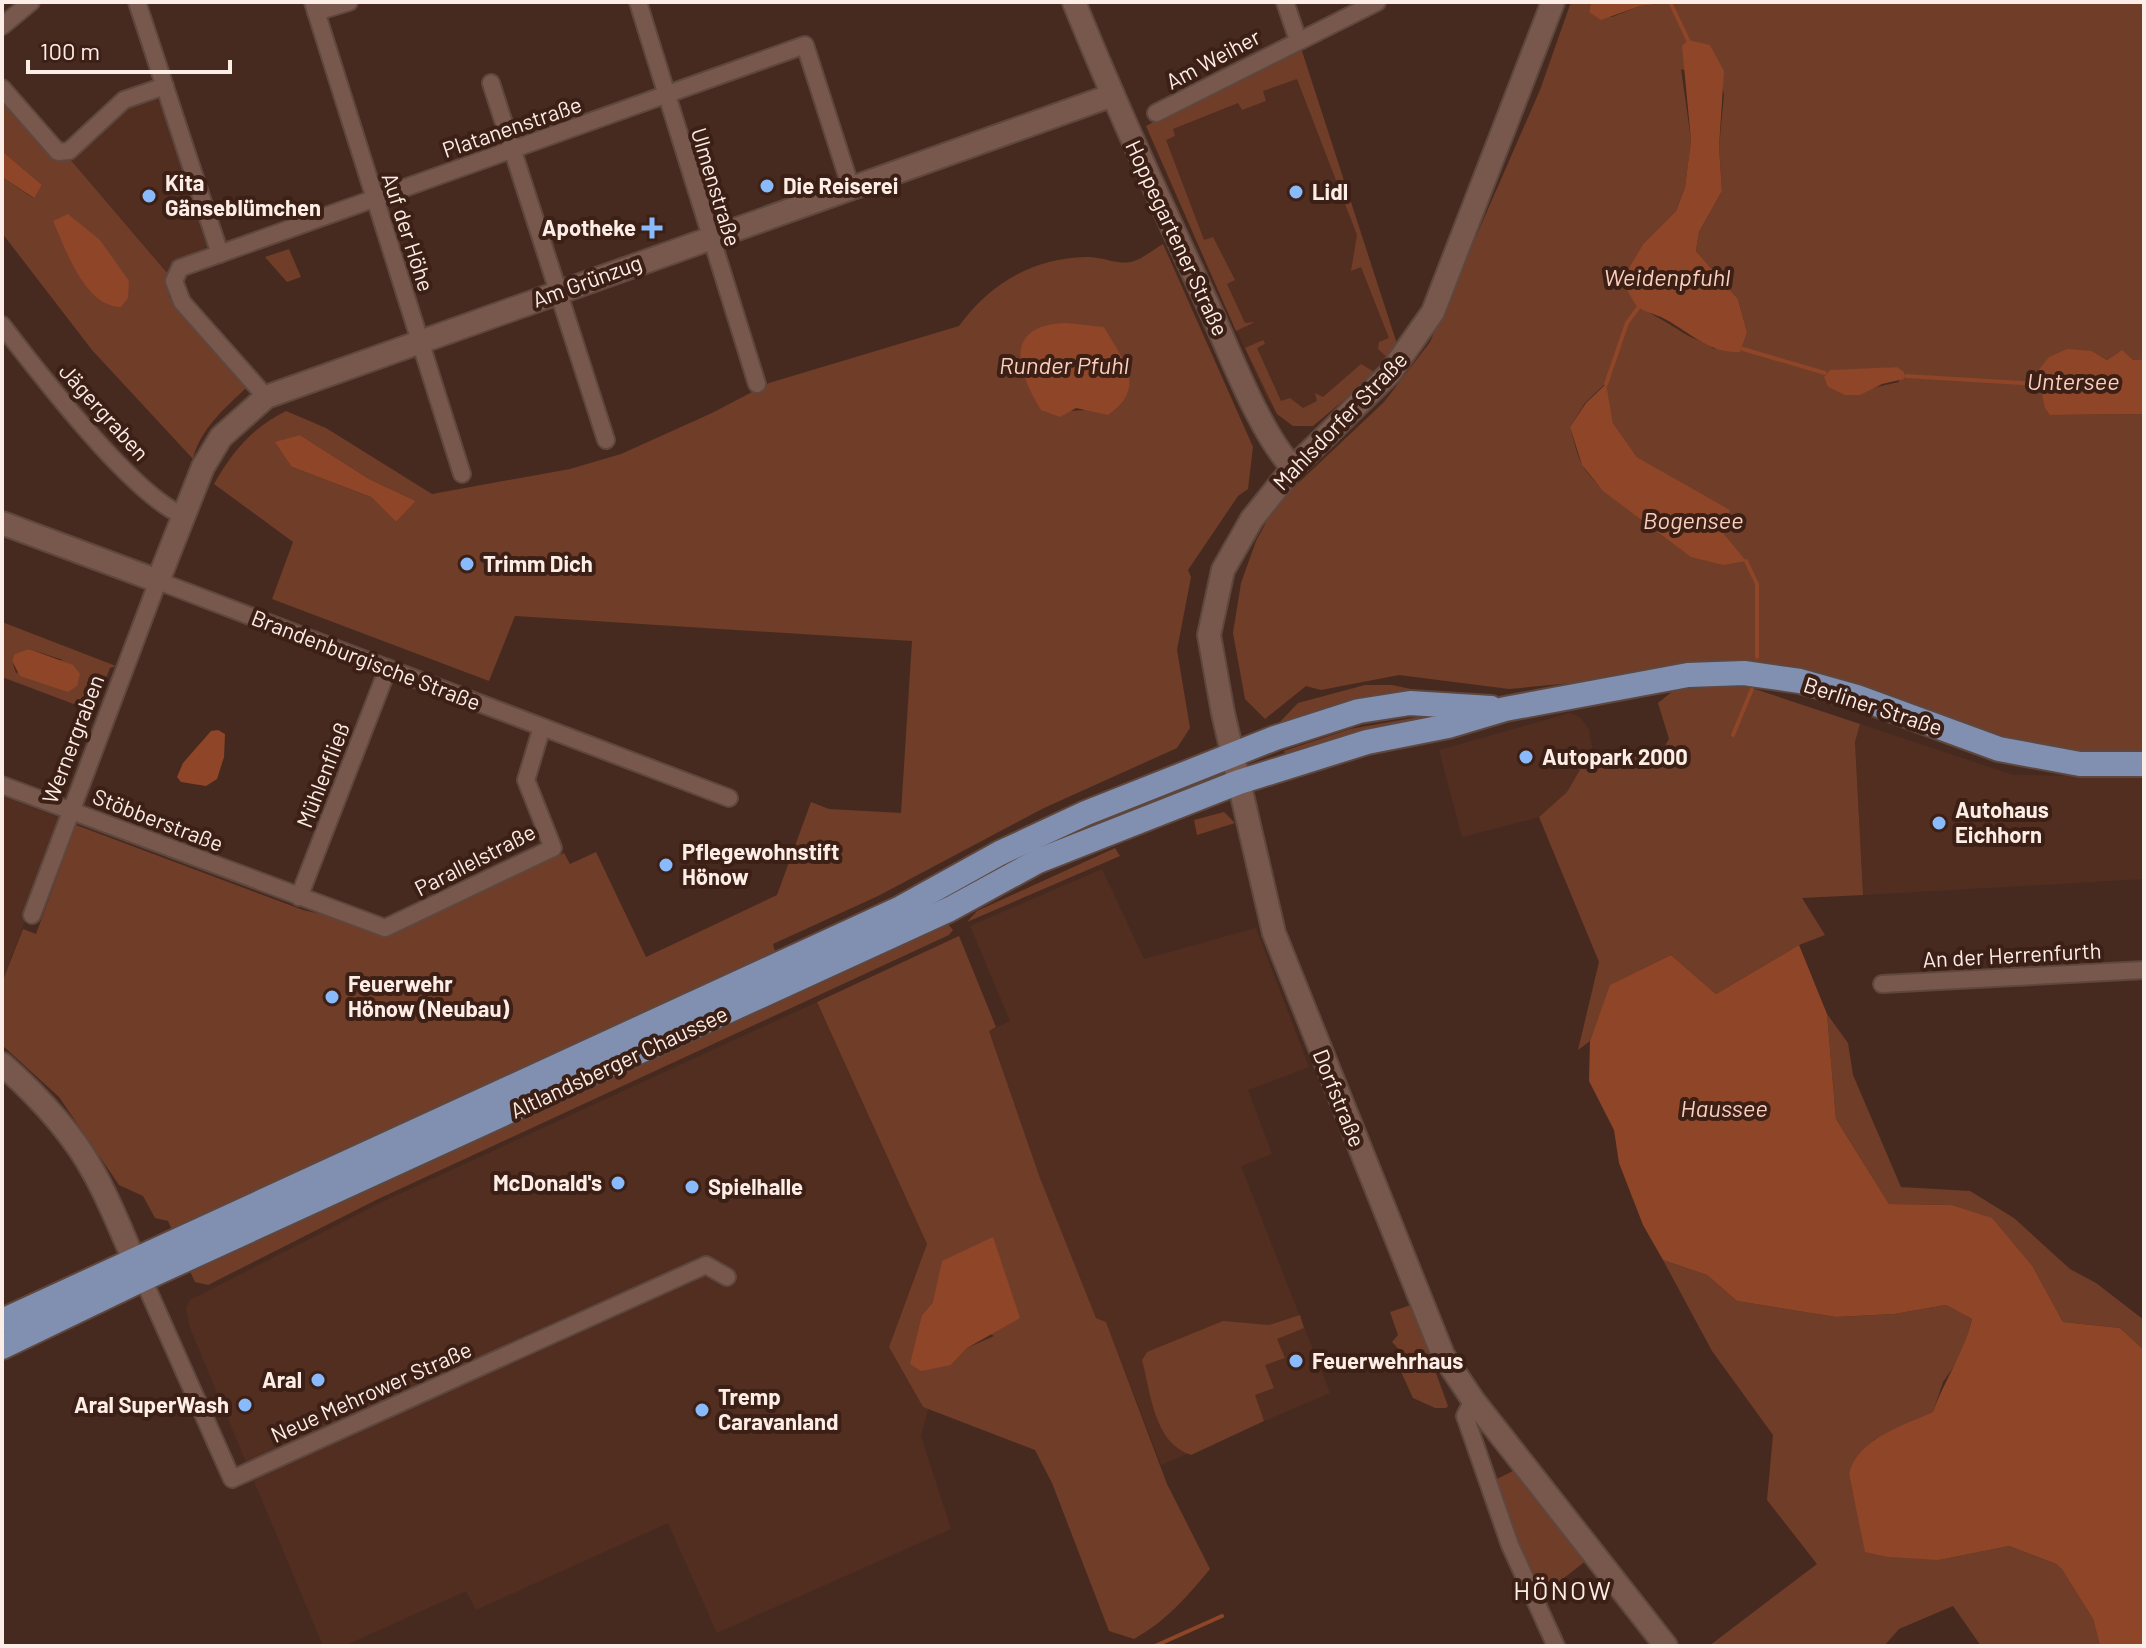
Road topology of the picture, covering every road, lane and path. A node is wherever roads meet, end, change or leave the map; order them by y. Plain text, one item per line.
1 (31, 2) edge
2 (137, 2) edge
3 (349, 2) edge
4 (638, 2) edge
5 (1074, 2) edge
6 (1285, 2) edge
7 (1377, 2) edge
8 (1553, 2) edge
9 (314, 7) edge
10 (2, 26) edge
11 (1298, 40) junction
12 (491, 83) dead end
13 (165, 86) junction
14 (2, 88) edge
15 (1113, 95) junction
16 (665, 96) junction
17 (1156, 113) dead end
18 (513, 150) junction
19 (851, 188) junction
20 (374, 199) junction
21 (709, 238) junction
22 (227, 252) junction
23 (559, 292) junction
24 (2, 325) edge
25 (421, 341) junction
26 (757, 384) dead end
27 (266, 397) junction
28 (606, 440) dead end
29 (1293, 468) junction
30 (462, 474) dead end
31 (184, 516) junction
32 (2, 523) edge
33 (158, 581) junction
34 (388, 668) junction
35 (1505, 709) junction
36 (542, 727) junction
37 (1233, 754) junction
38 (2144, 764) edge
39 (1239, 782) junction
40 (2, 785) edge
41 (729, 798) dead end
42 (69, 810) junction
43 (299, 897) junction
44 (32, 915) dead end
45 (2144, 970) edge
46 (1882, 984) dead end
47 (2, 1064) edge
48 (138, 1269) junction
49 (727, 1277) dead end
50 (2, 1321) edge
51 (2, 1347) edge
52 (1473, 1400) junction
53 (1556, 1646) edge
54 (1666, 1646) edge

1 - 10 street
2 - 13 street
3 - 9 street
4 - 16 street, Ulmenstraße
5 - 15 main road, Hoppegartener Straße
6 - 11 street
7 - 11 street, Am Weiher
8 - 29 main road, Mahlsdorfer Straße
9 - 20 street, Auf der Höhe
11 - 17 street, Am Weiher
12 - 18 street
13 - 14 street
13 - 22 street
15 - 19 main road, Am Grünzug
15 - 29 main road, Hoppegartener Straße
16 - 18 street, Platanenstraße
16 - 19 street, Platanenstraße
16 - 21 street, Ulmenstraße
18 - 20 street, Platanenstraße
18 - 23 street
19 - 21 main road, Am Grünzug
20 - 22 street, Platanenstraße
20 - 25 street, Auf der Höhe
21 - 23 main road, Am Grünzug
21 - 26 street, Ulmenstraße
22 - 27 street, Platanenstraße
23 - 25 main road, Am Grünzug
23 - 28 street
24 - 31 street, Jägergraben
25 - 27 main road, Am Grünzug
25 - 30 street, Auf der Höhe
27 - 31 main road, Am Grünzug
29 - 37 main road, Mahlsdorfer Straße
31 - 33 main road, Am Grünzug
32 - 33 main road, Brandenburgische Straße
33 - 34 street, Brandenburgische Straße
33 - 42 street, Wernergraben
34 - 36 street, Brandenburgische Straße
34 - 43 street, Mühlenfließ
35 - 37 main road, Berliner Straße
35 - 38 main road, Berliner Straße
35 - 39 main road, Berliner Straße
36 - 41 street, Brandenburgische Straße
36 - 43 street, Parallelstraße
37 - 39 main road, Mahlsdorfer Straße
37 - 48 main road, Altlandsberger Chaussee
39 - 48 main road, Altlandsberger Chaussee
39 - 52 main road, Dorfstraße
40 - 42 street, Stöbberstraße
42 - 43 street, Stöbberstraße
42 - 44 street, Wernergraben
45 - 46 street, An der Herrenfurth
47 - 48 main road
48 - 49 street, Neue Mehrower Straße
48 - 50 main road, Altlandsberger Chaussee
48 - 51 main road, Altlandsberger Chaussee
52 - 53 street
52 - 54 main road, Dorfstraße

